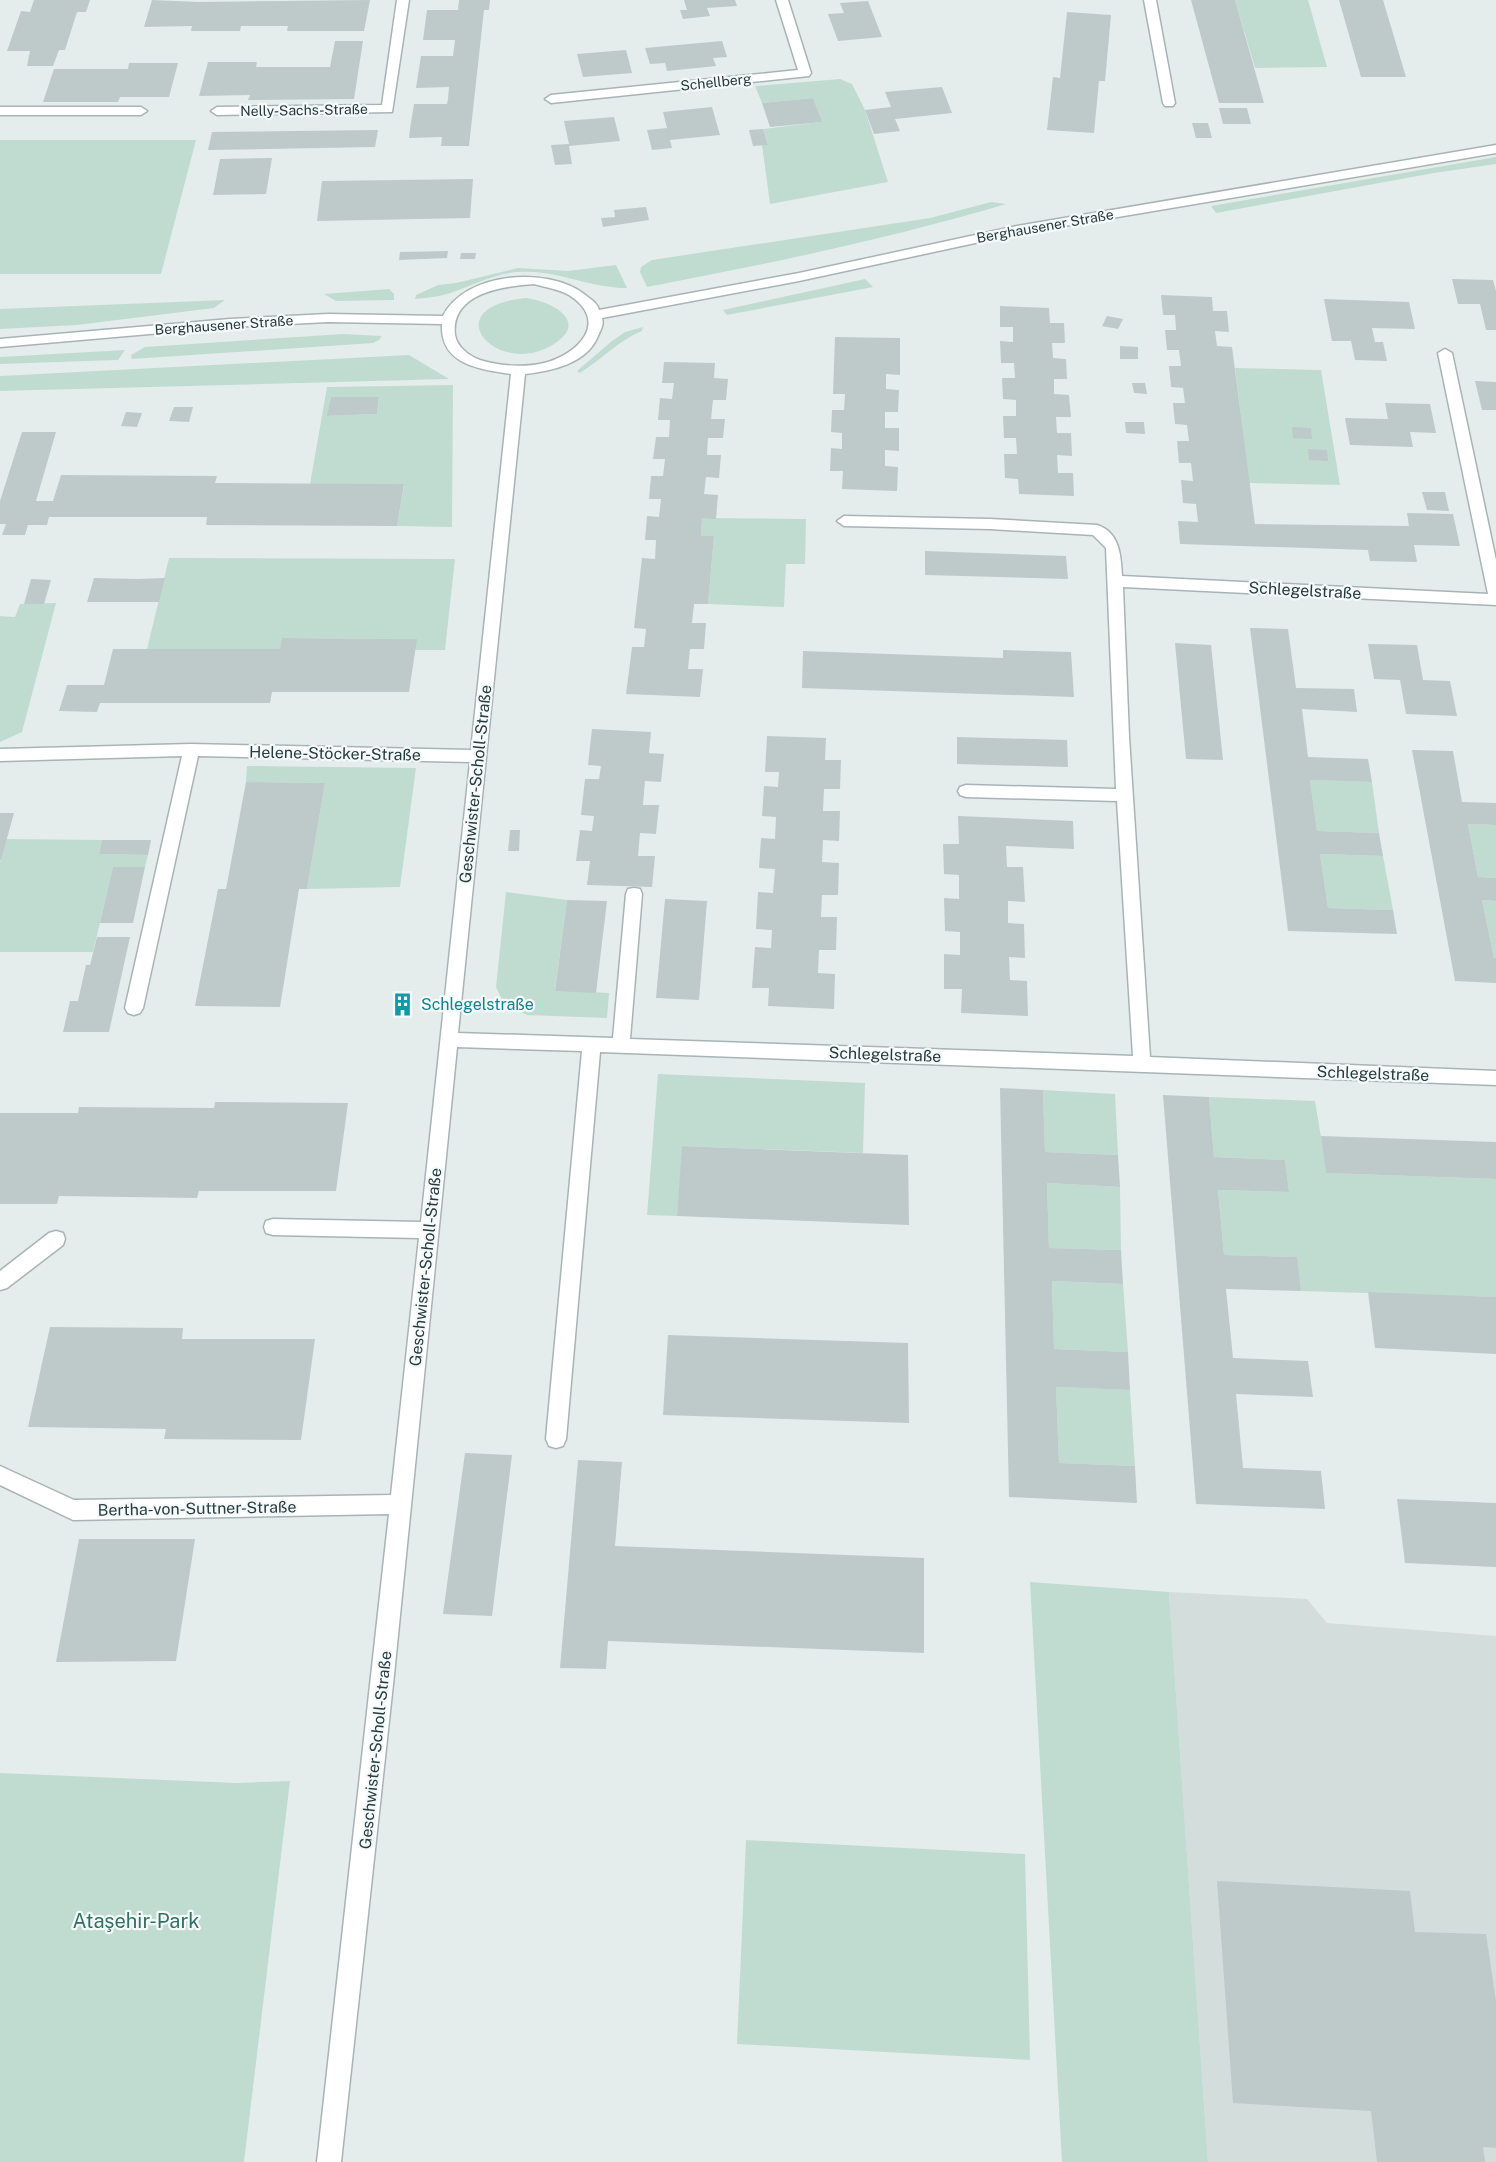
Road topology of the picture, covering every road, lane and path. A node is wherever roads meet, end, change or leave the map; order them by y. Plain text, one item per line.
1 (403, 0) edge
2 (782, 0) edge
3 (1150, 0) edge
4 (551, 99) dead end
5 (1169, 103) dead end
6 (0, 111) edge
7 (141, 111) dead end
8 (218, 111) dead end
9 (1496, 149) edge
10 (596, 315) junction
11 (448, 320) junction
12 (0, 343) edge
13 (1445, 353) dead end
14 (518, 372) junction
15 (844, 521) dead end
16 (1114, 581) junction
17 (1496, 595) edge
18 (1496, 600) edge
19 (191, 750) junction
20 (0, 755) edge
21 (479, 756) junction
22 (966, 791) dead end
23 (1125, 795) junction
24 (634, 894) dead end
25 (134, 1008) dead end
26 (448, 1040) junction
27 (592, 1044) junction
28 (621, 1044) junction
29 (1142, 1064) junction
30 (1496, 1078) edge
31 (273, 1227) dead end
32 (429, 1230) junction
33 (56, 1239) dead end
34 (0, 1282) edge
35 (555, 1439) dead end
36 (0, 1475) edge
37 (401, 1504) junction
38 (329, 2162) edge

1 - 8 street, Nelly-Sachs-Straße
2 - 4 street, Schellberg
3 - 5 street
6 - 7 street
9 - 10 street, Berghausener Straße
10 - 11 street
10 - 14 street
11 - 12 street, Berghausener Straße
11 - 14 street
13 - 17 street
14 - 21 street, Geschwister-Scholl-Straße
15 - 16 street
16 - 18 street, Schlegelstraße
16 - 23 street
19 - 20 street, Helene-Stöcker-Straße
19 - 21 street, Helene-Stöcker-Straße
19 - 25 street
21 - 26 street, Geschwister-Scholl-Straße
22 - 23 street
23 - 29 street
24 - 28 street
26 - 27 street, Schlegelstraße
26 - 32 street, Geschwister-Scholl-Straße
27 - 28 street, Schlegelstraße
27 - 35 street
28 - 29 street, Schlegelstraße
29 - 30 street, Schlegelstraße
31 - 32 street
32 - 37 street, Geschwister-Scholl-Straße
33 - 34 street
36 - 37 street, Bertha-von-Suttner-Straße
37 - 38 street, Geschwister-Scholl-Straße

